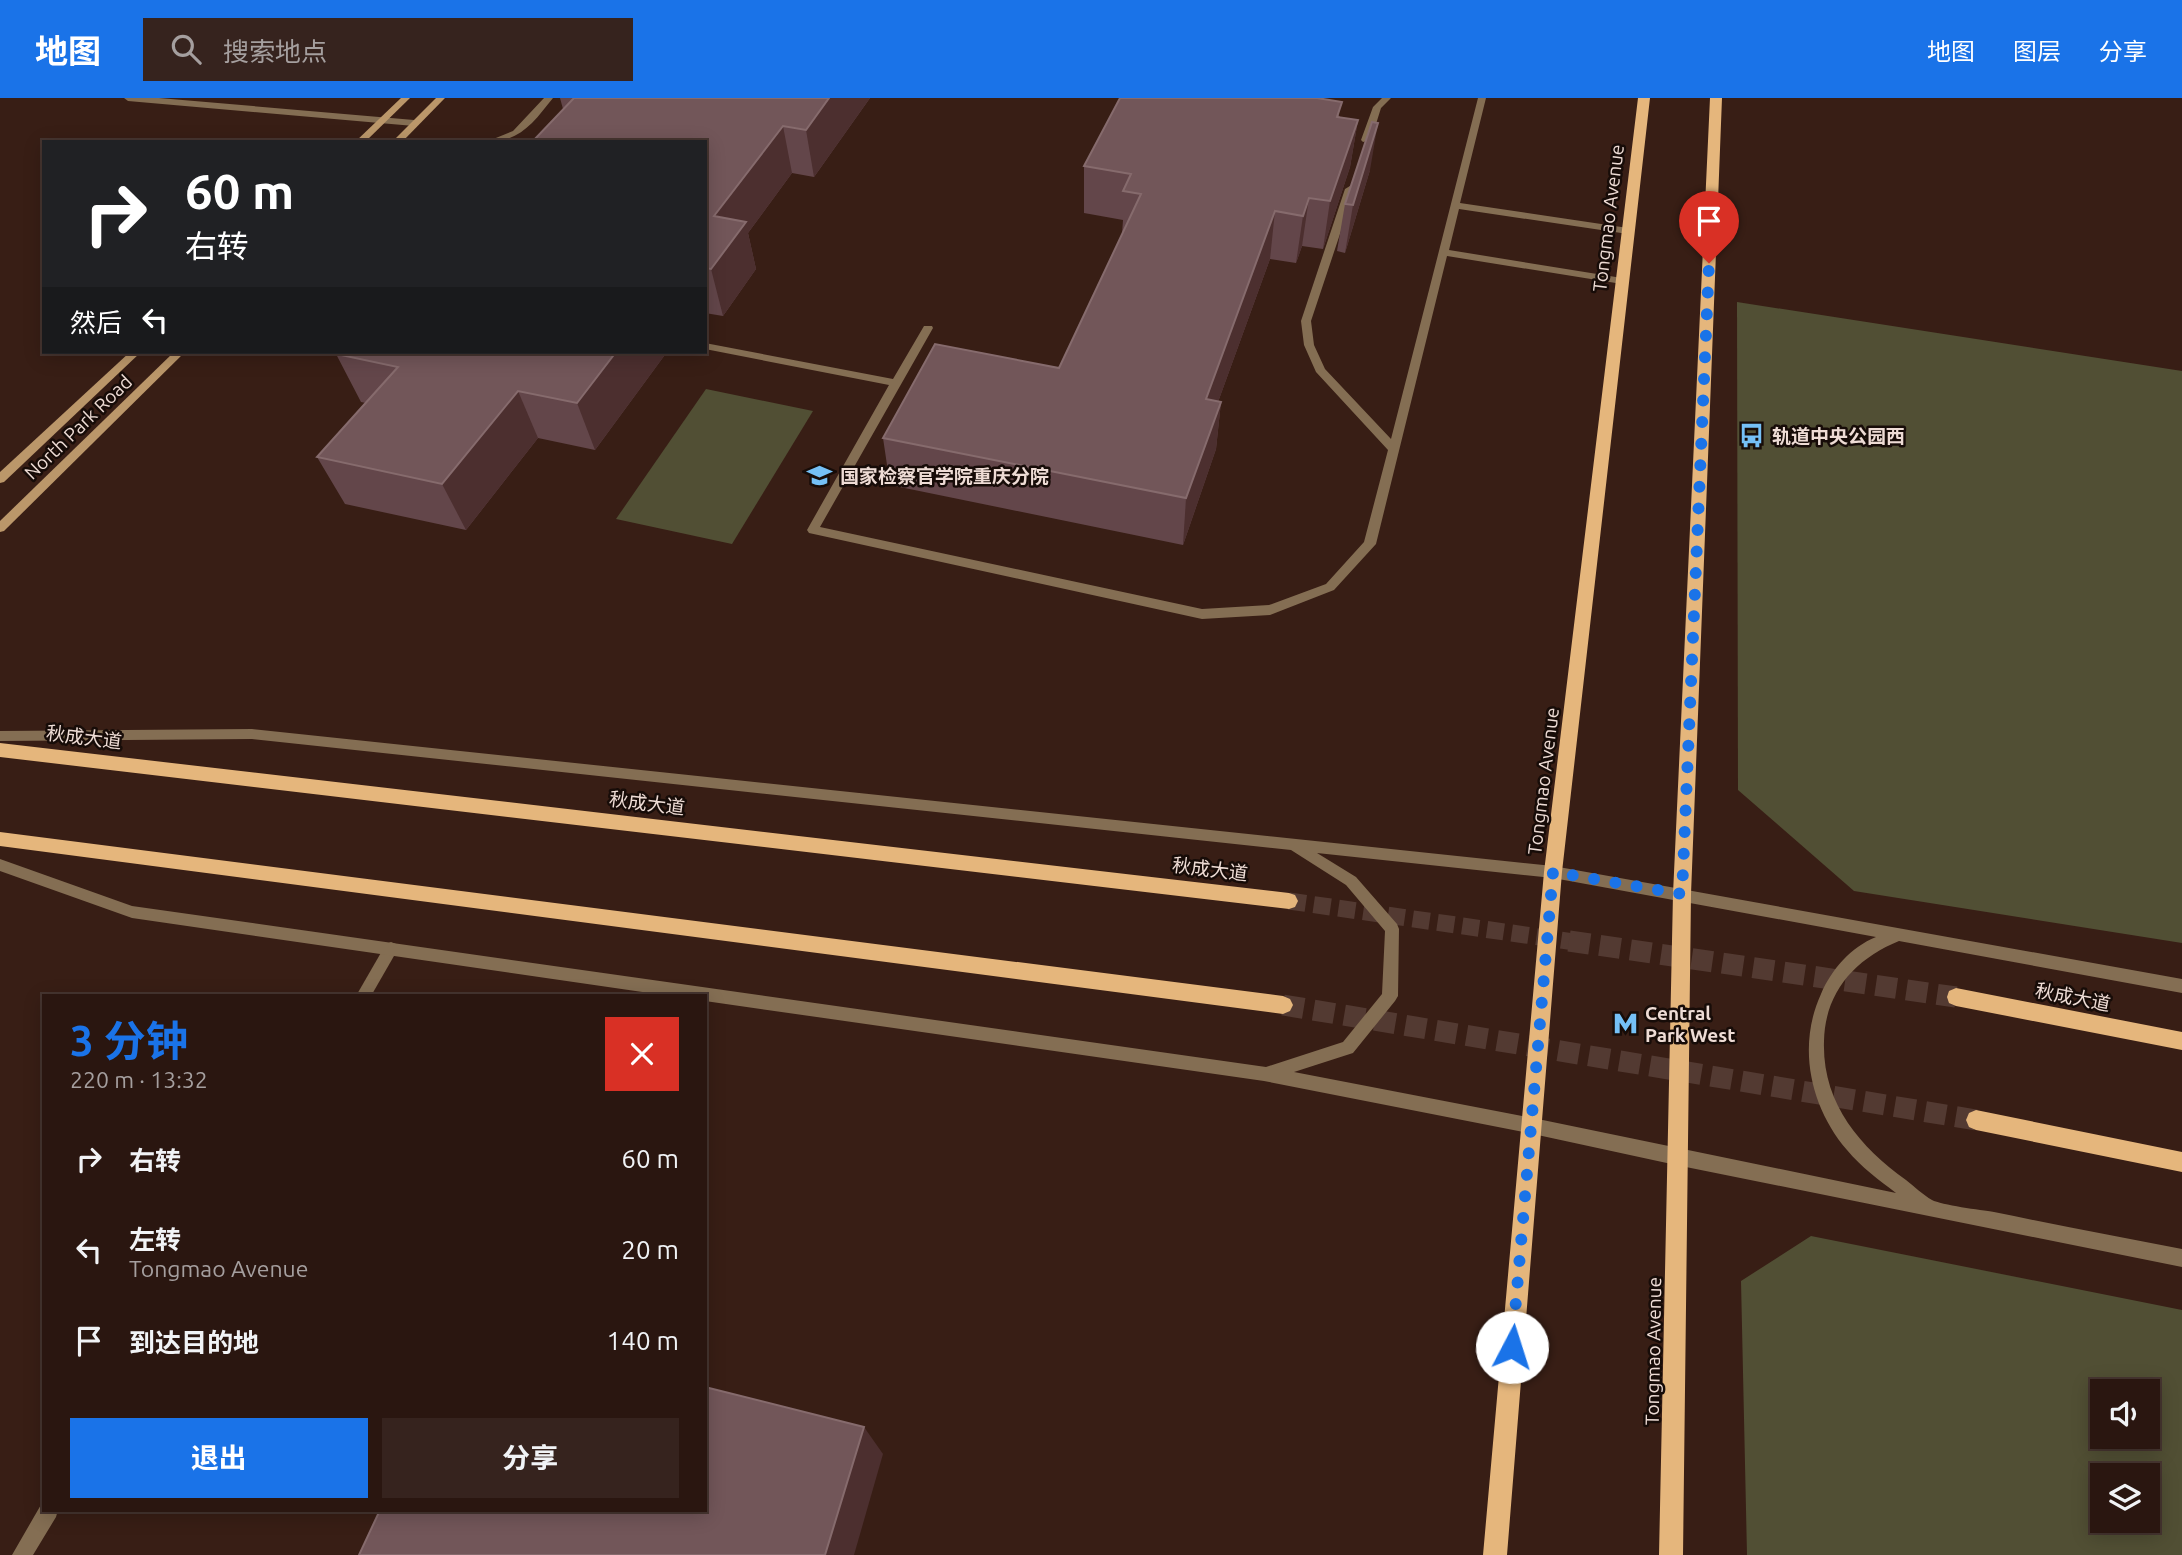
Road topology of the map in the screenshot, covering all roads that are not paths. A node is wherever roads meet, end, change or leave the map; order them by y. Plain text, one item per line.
1 (128, 98) edge
2 (405, 98) edge
3 (441, 98) edge
4 (549, 98) edge
5 (1387, 98) edge
6 (1482, 98) edge
7 (1644, 98) edge
8 (1716, 98) edge
9 (381, 121) junction
10 (414, 124) junction
11 (361, 140) edge
12 (398, 140) edge
13 (496, 140) edge
14 (1361, 158) edge
15 (1352, 183) edge
16 (1455, 205) junction
17 (1628, 231) junction
18 (1443, 252) junction
19 (1622, 281) junction
20 (928, 328) dead end
21 (707, 346) edge
22 (134, 354) edge
23 (178, 354) edge
24 (896, 383) junction
25 (1394, 449) junction
26 (0, 479) edge
27 (0, 528) edge
28 (0, 736) edge
29 (0, 750) edge
30 (0, 839) edge
31 (1293, 845) junction
32 (0, 865) edge
33 (1553, 872) junction
34 (1682, 894) junction
35 (1289, 901) tunnel mouth
36 (1899, 934) junction
37 (391, 949) junction
38 (2182, 986) edge
39 (364, 994) edge
40 (705, 994) edge
41 (707, 994) edge
42 (1956, 997) tunnel mouth
43 (1283, 1004) tunnel mouth
44 (2182, 1041) edge
45 (1264, 1074) junction
46 (1976, 1120) tunnel mouth
47 (1533, 1126) junction
48 (1676, 1157) junction
49 (2182, 1163) edge
50 (1930, 1208) junction
51 (2182, 1258) edge
52 (48, 1512) edge
53 (22, 1555) edge
54 (1495, 1555) edge
55 (1671, 1555) edge

1 - 9 street
2 - 9 main road
3 - 10 main road
4 - 13 street
5 - 14 street
6 - 16 street
7 - 17 main road, Tongmao Avenue
8 - 34 main road, Tongmao Avenue
9 - 10 street
9 - 11 main road
10 - 12 main road
15 - 25 street
16 - 17 street
16 - 18 street
17 - 19 main road, Tongmao Avenue
18 - 19 street
18 - 25 street
19 - 33 main road, Tongmao Avenue
20 - 24 street
21 - 24 street
22 - 26 main road, North Park Road
23 - 27 main road, North Park Road
24 - 25 street
28 - 31 street
29 - 35 main road, 秋成大道
30 - 43 main road
31 - 33 street
31 - 45 street
32 - 37 street
33 - 34 street
33 - 47 main road, Tongmao Avenue
34 - 36 street
34 - 48 main road, Tongmao Avenue
36 - 38 street
36 - 50 street
37 - 39 street
37 - 40 street
41 - 45 street
42 - 44 main road, 秋成大道
45 - 47 street
46 - 49 main road
47 - 48 street
47 - 54 main road, Tongmao Avenue
48 - 50 street
48 - 55 main road, Tongmao Avenue
50 - 51 street
52 - 53 street

